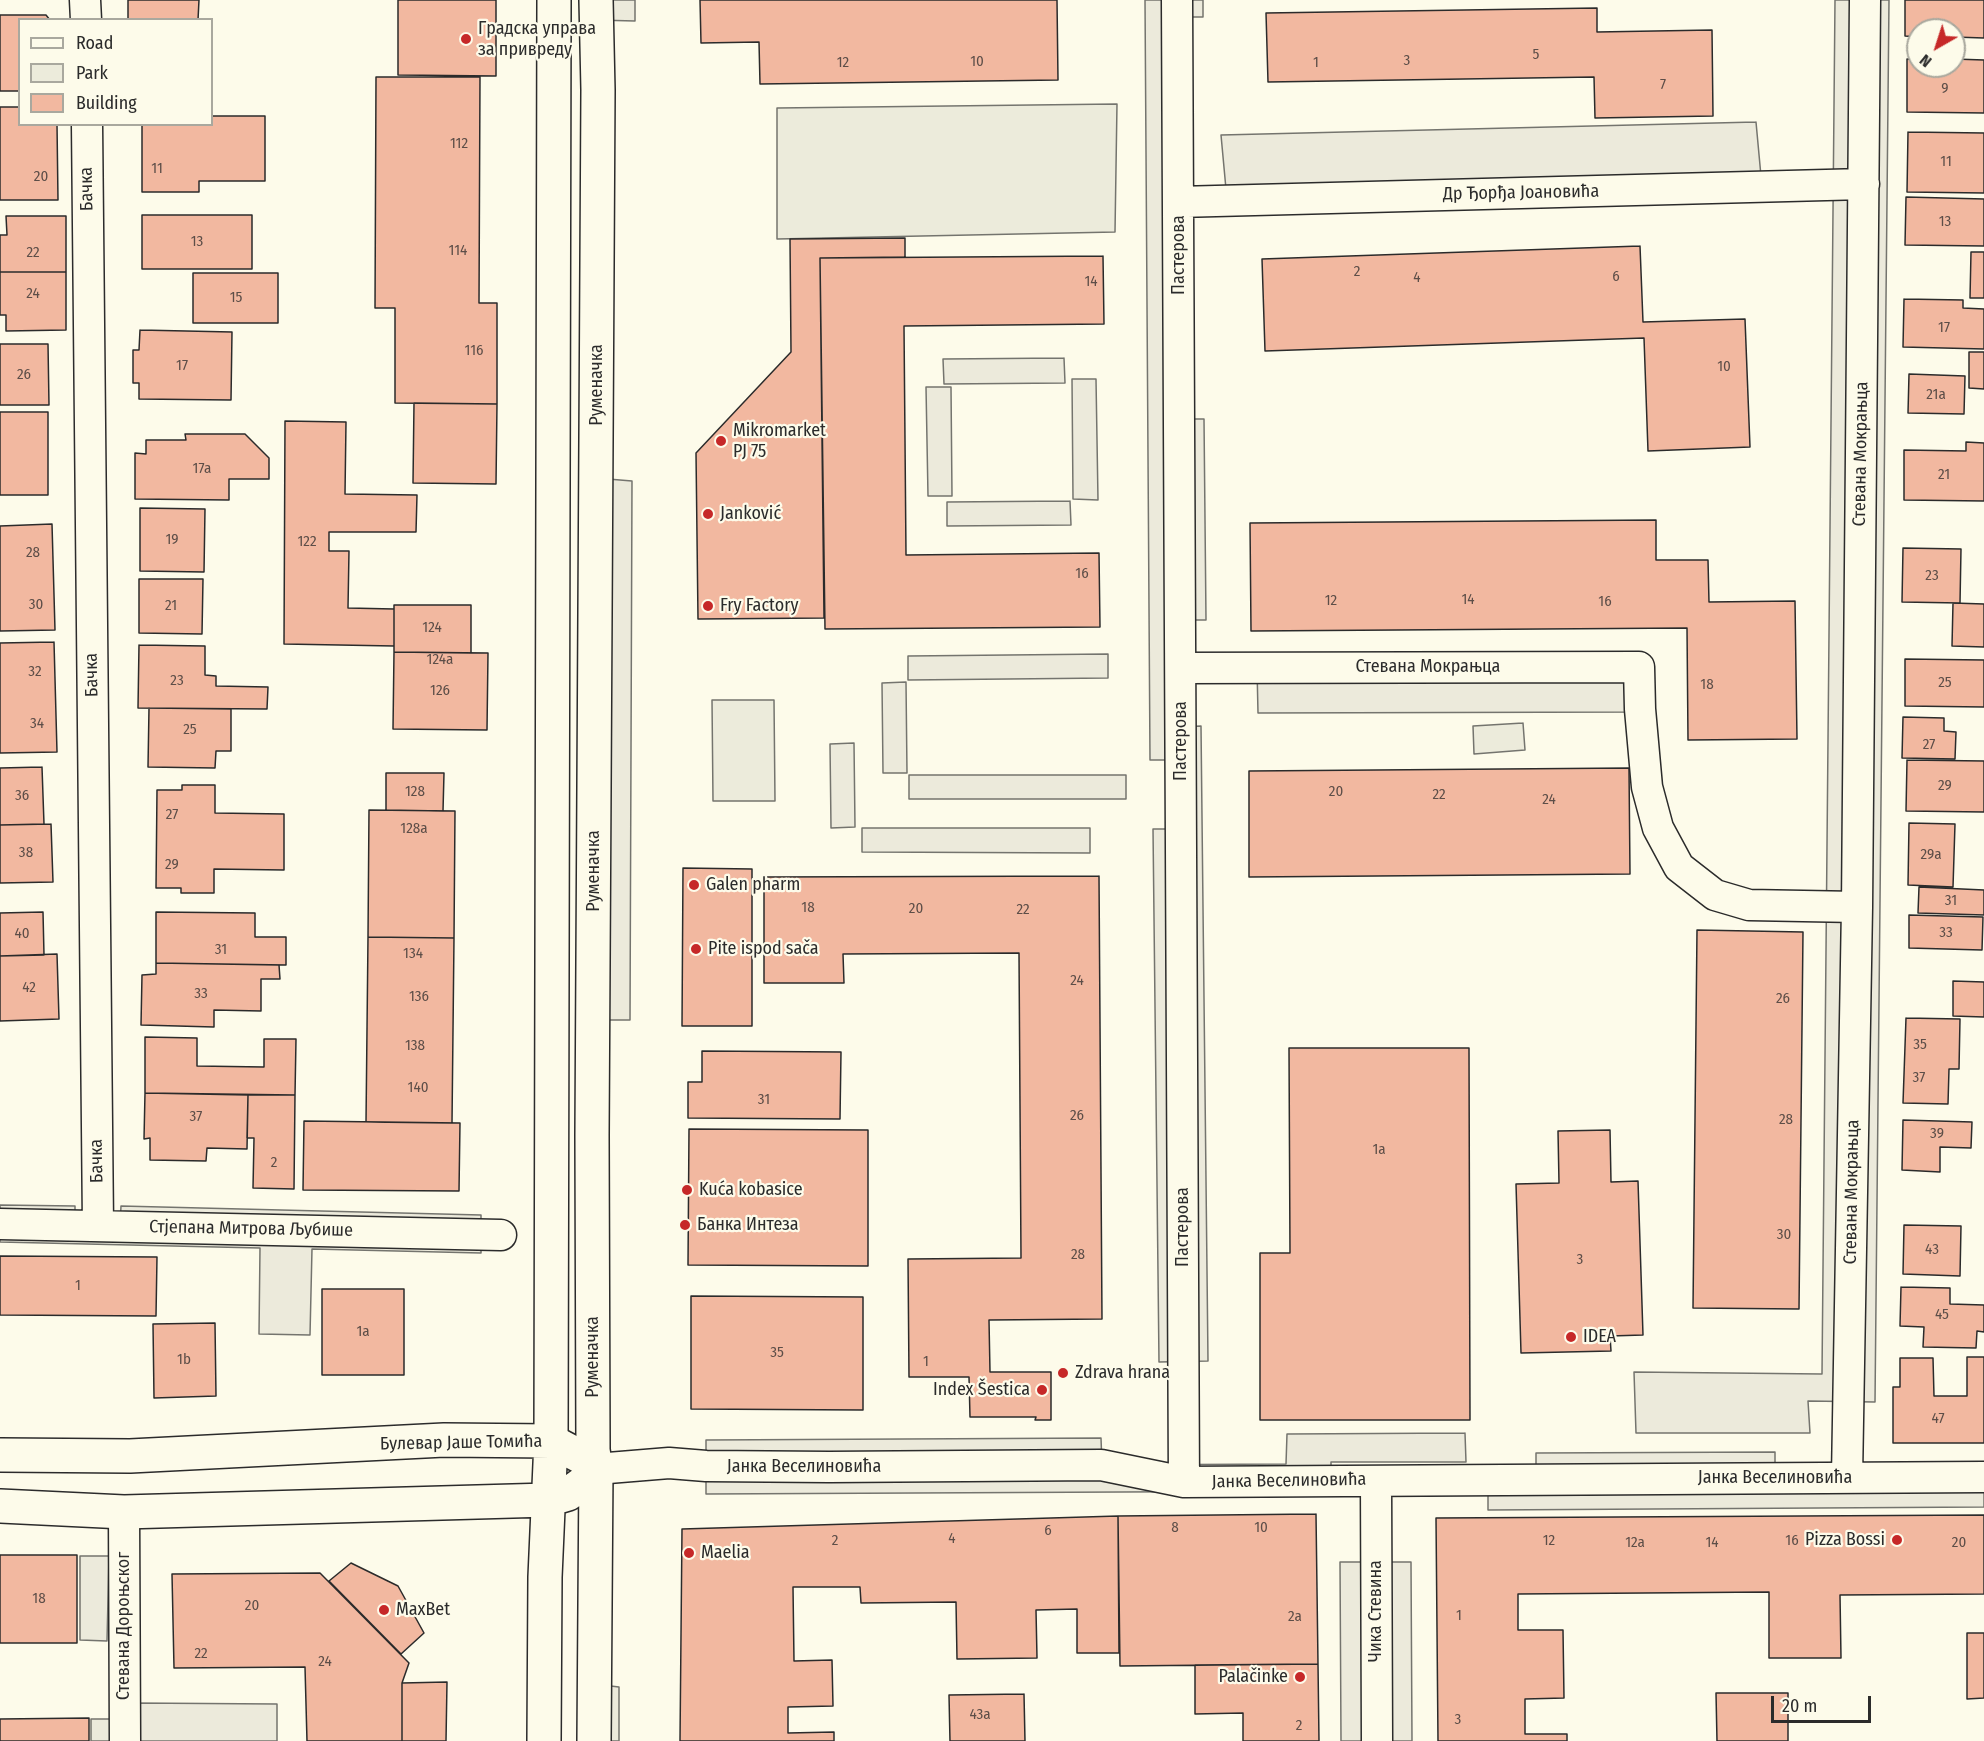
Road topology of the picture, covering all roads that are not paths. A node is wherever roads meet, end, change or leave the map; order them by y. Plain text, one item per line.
1 (86, 0) edge
2 (554, 0) edge
3 (596, 0) edge
4 (1178, 0) edge
5 (1865, 0) edge
6 (86, 18) edge
7 (87, 126) edge
8 (1864, 184) junction
9 (1178, 202) junction
10 (1181, 668) junction
11 (1857, 907) junction
12 (0, 1224) edge
13 (98, 1226) junction
14 (501, 1235) dead end
15 (551, 1442) junction
16 (0, 1455) edge
17 (596, 1469) junction
18 (1847, 1477) junction
19 (1984, 1477) edge
20 (1376, 1481) junction
21 (1184, 1482) junction
22 (548, 1500) junction
23 (0, 1506) edge
24 (124, 1512) junction
25 (125, 1741) edge
26 (544, 1741) edge
27 (594, 1741) edge
28 (1377, 1741) edge

1 - 6 street
2 - 15 street
3 - 17 street, Руменачка
4 - 9 street, Пастерова
5 - 8 street, Стевана Мокрањца
7 - 13 street, Бачка
8 - 9 street, Др Ђорђа Јоановића
8 - 11 street, Стевана Мокрањца
9 - 10 street, Пастерова
10 - 11 street, Стевана Мокрањца
10 - 21 street, Пастерова
11 - 18 street, Стевана Мокрањца
12 - 13 street, Стјепана Митрова Љубише
13 - 14 street, Стјепана Митрова Љубише
15 - 16 street, Булевар Јаше Томића
15 - 17 street, Булевар Јаше Томића
15 - 22 street
17 - 21 street, Јанка Веселиновића
17 - 22 street
17 - 27 street, Руменачка
18 - 19 street, Јанка Веселиновића
18 - 20 street, Јанка Веселиновића
20 - 21 street, Јанка Веселиновића
20 - 28 street, Чика Стевина
22 - 24 street
22 - 26 street
23 - 24 street
24 - 25 street, Стевана Дороњског

